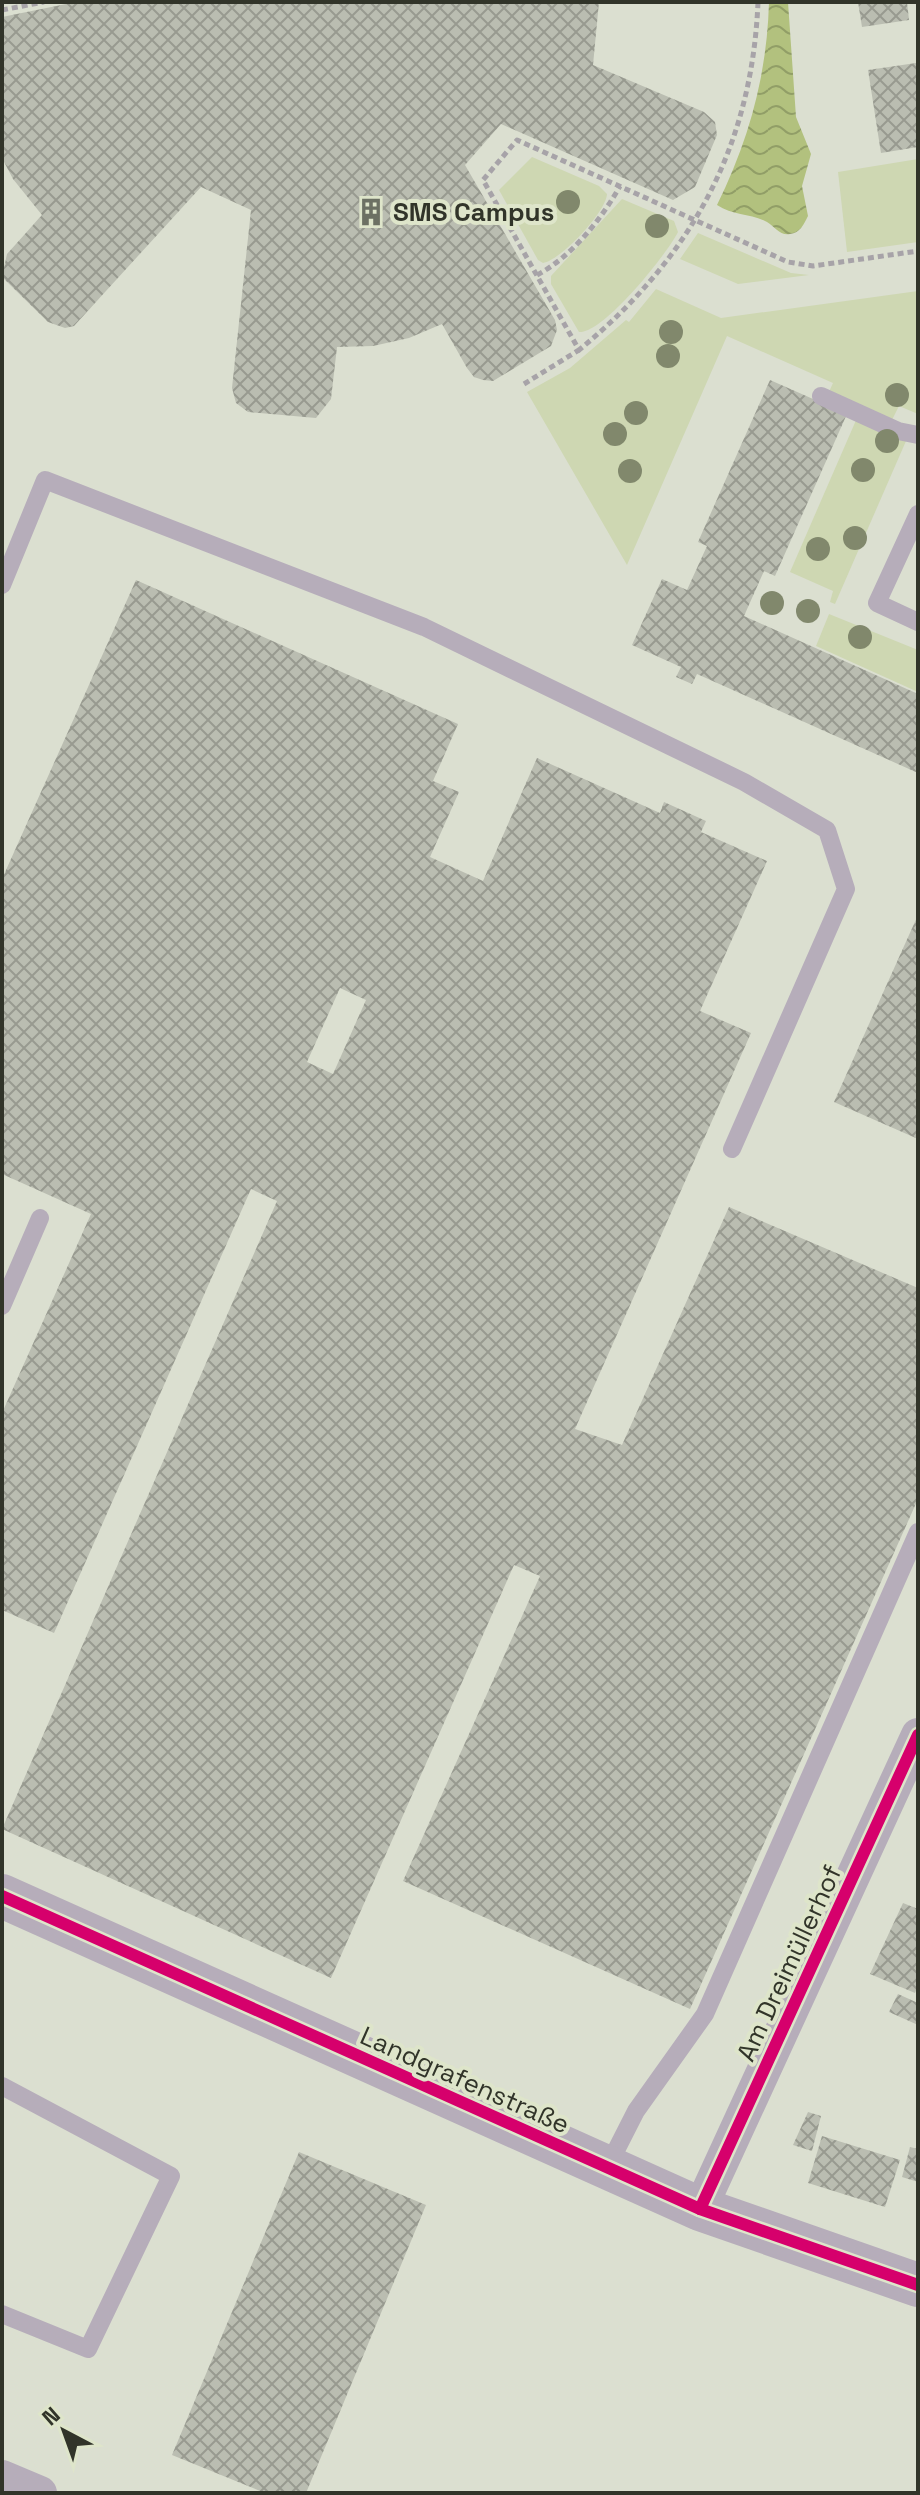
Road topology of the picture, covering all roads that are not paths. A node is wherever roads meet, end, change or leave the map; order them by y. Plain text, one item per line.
1 (821, 396) dead end
2 (918, 435) edge
3 (918, 514) edge
4 (2, 585) edge
5 (918, 622) edge
6 (732, 1149) dead end
7 (40, 1218) dead end
8 (2, 1306) edge
9 (918, 1532) edge
10 (918, 1735) edge
11 (2, 1896) edge
12 (2, 2086) edge
13 (607, 2168) junction
14 (700, 2209) junction
15 (918, 2285) edge
16 (2, 2314) edge

1 - 2 lane
3 - 5 lane
4 - 6 lane
7 - 8 lane
9 - 13 lane
10 - 14 street, Am Dreimüllerhof
11 - 13 street, Landgrafenstraße
12 - 16 lane
13 - 14 street, Landgrafenstraße
14 - 15 street, Landgrafenstraße

